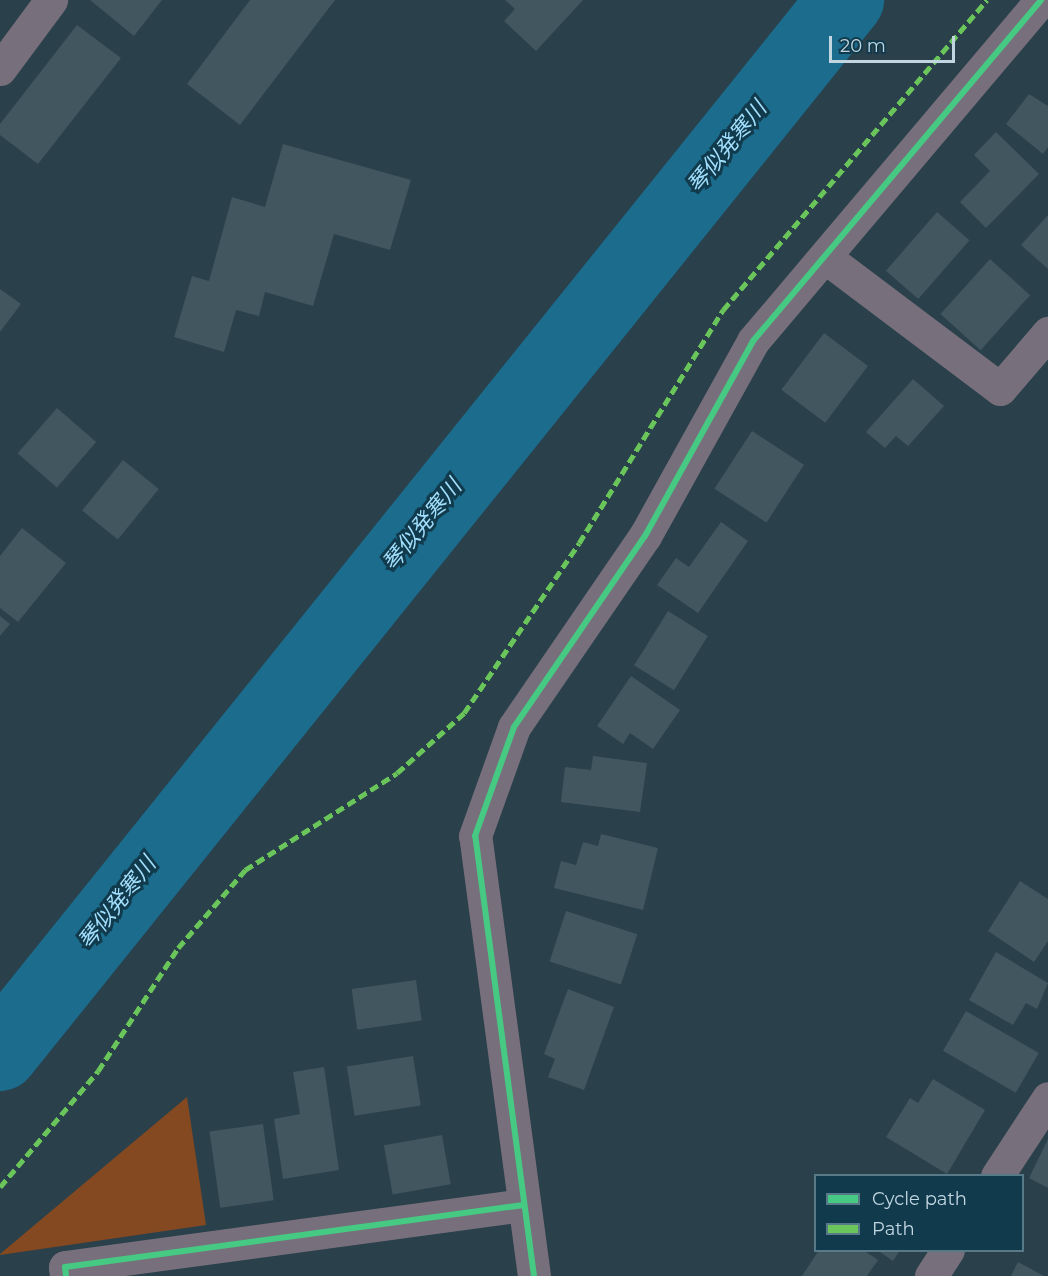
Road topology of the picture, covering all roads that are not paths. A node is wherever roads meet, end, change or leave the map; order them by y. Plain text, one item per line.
1 (51, 0) edge
2 (1041, 0) edge
3 (0, 69) edge
4 (825, 257) junction
5 (1048, 333) edge
6 (1048, 1098) edge
7 (998, 1174) edge
8 (524, 1205) junction
9 (947, 1252) edge
10 (66, 1276) edge
11 (534, 1276) edge
12 (931, 1276) edge

1 - 3 street
2 - 4 street
4 - 5 street
4 - 8 street
6 - 7 street
8 - 10 street
8 - 11 street
9 - 12 street

